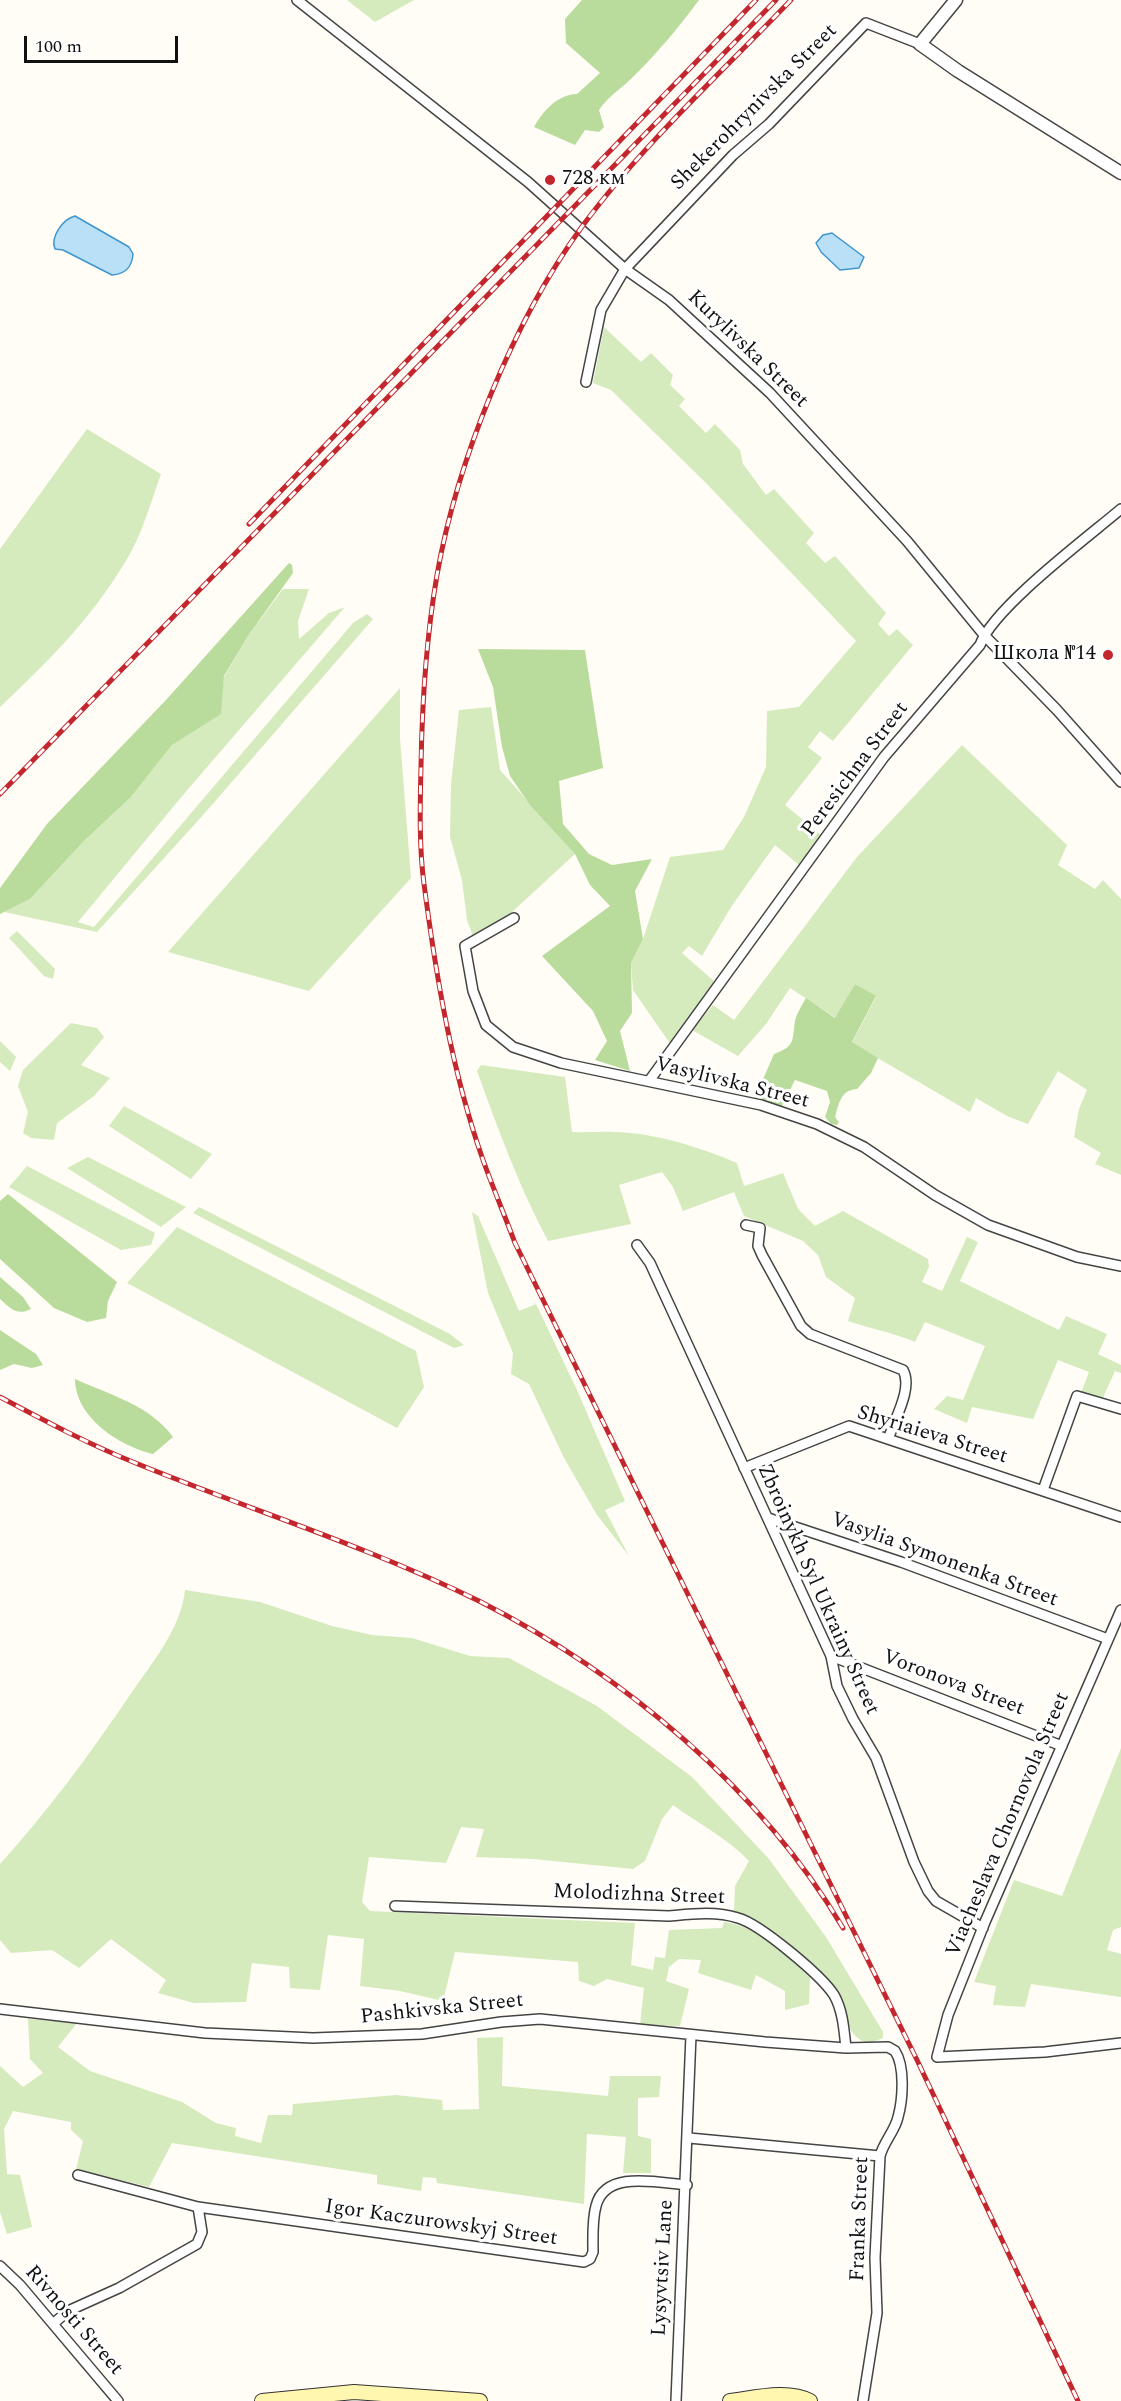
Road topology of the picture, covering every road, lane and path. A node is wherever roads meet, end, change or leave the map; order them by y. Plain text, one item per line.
1 (297, 0) edge
2 (956, 0) edge
3 (920, 44) junction
4 (1121, 173) edge
5 (625, 268) junction
6 (586, 382) dead end
7 (1121, 509) edge
8 (984, 635) junction
9 (1121, 782) edge
10 (514, 918) dead end
11 (649, 1081) junction
12 (746, 1225) dead end
13 (638, 1245) dead end
14 (1121, 1266) edge
15 (1121, 1409) edge
16 (889, 1437) junction
17 (744, 1468) junction
18 (1043, 1490) junction
19 (1121, 1517) edge
20 (768, 1518) junction
21 (1121, 1610) edge
22 (1108, 1640) junction
23 (831, 1656) junction
24 (1062, 1746) junction
25 (395, 1906) dead end
26 (983, 1928) junction
27 (0, 2009) edge
28 (691, 2035) junction
29 (1121, 2043) edge
30 (888, 2047) joint
31 (846, 2048) junction
32 (689, 2138) junction
33 (880, 2156) junction
34 (78, 2175) dead end
35 (687, 2185) junction
36 (198, 2207) junction
37 (0, 2266) edge
38 (54, 2324) junction
39 (118, 2401) edge
40 (262, 2401) edge
41 (480, 2401) edge
42 (675, 2401) edge
43 (730, 2401) edge
44 (810, 2401) edge
45 (863, 2401) edge

1 - 5 street, Kurylivska Street
2 - 3 street
3 - 4 street, Shekerohrynivska Street
3 - 5 street, Shekerohrynivska Street
5 - 6 street, Shekerohrynivska Street
5 - 8 street, Kurylivska Street
7 - 8 street, Peresichna Street
8 - 9 street, Kurylivska Street
8 - 11 street, Peresichna Street
10 - 11 street, Vasylivska Street
11 - 14 street, Vasylivska Street
12 - 16 street
13 - 17 street, Zbroinykh Syl Ukrainy Street
15 - 18 street
16 - 17 street, Shyriaieva Street
16 - 18 street, Shyriaieva Street
17 - 20 street, Zbroinykh Syl Ukrainy Street
18 - 19 street, Shyriaieva Street
20 - 22 street, Vasylia Symonenka Street
20 - 23 street, Zbroinykh Syl Ukrainy Street
21 - 22 street, Viacheslava Chornovola Street
22 - 24 street, Viacheslava Chornovola Street
23 - 24 street, Voronova Street
23 - 26 street, Zbroinykh Syl Ukrainy Street
24 - 26 street, Viacheslava Chornovola Street
25 - 31 street, Molodizhna Street
26 - 29 street, Viacheslava Chornovola Street
27 - 28 street, Pashkivska Street
28 - 31 street, Pashkivska Street
28 - 32 street, Lysyvtsiv Lane
30 - 31 street, Pashkivska Street
30 - 33 street, Franka Street
32 - 33 street
32 - 35 street, Lysyvtsiv Lane
33 - 45 street, Franka Street
34 - 36 street, Igor Kaczurowskyj Street
35 - 36 street, Igor Kaczurowskyj Street
35 - 42 street, Lysyvtsiv Lane
36 - 38 street
37 - 38 street, Rivnosti Street
38 - 39 street, Rivnosti Street
40 - 41 main road
43 - 44 main road

